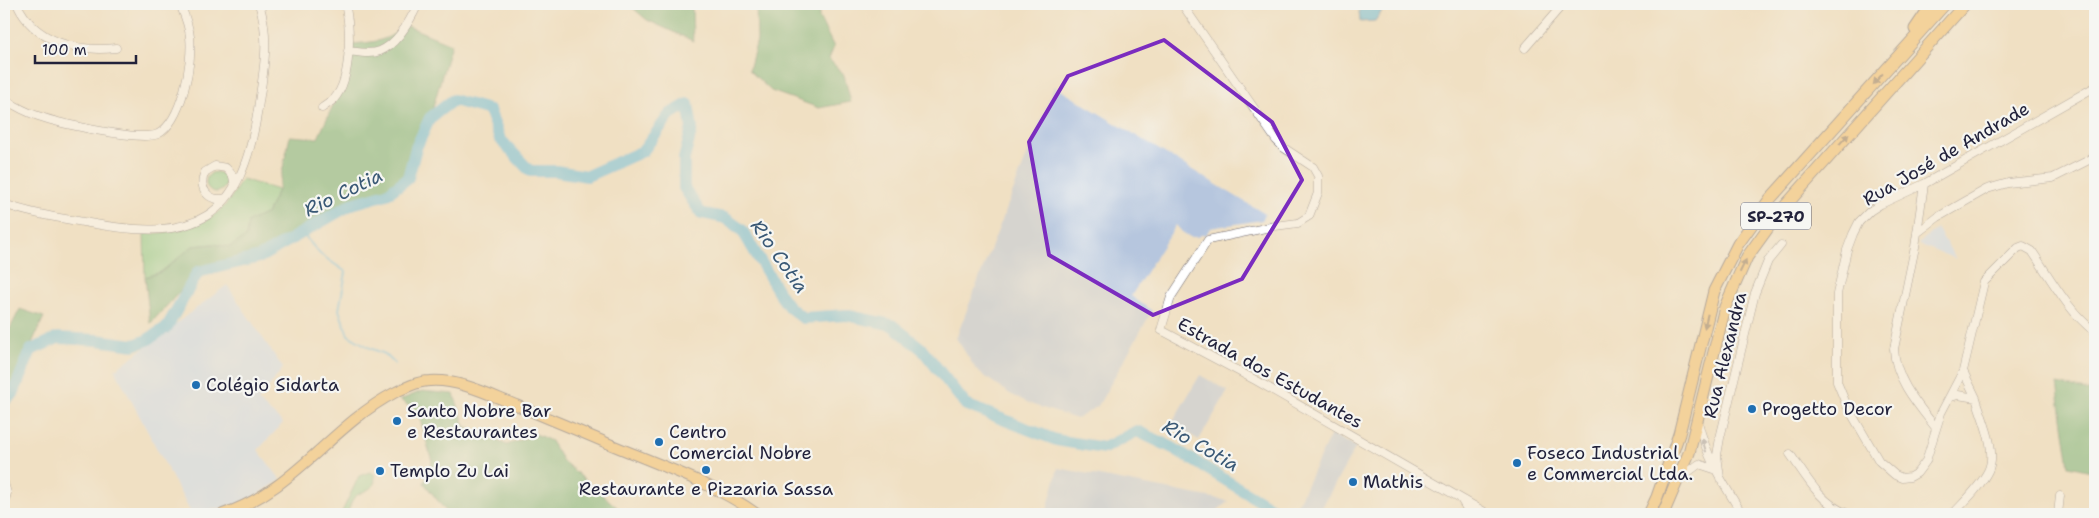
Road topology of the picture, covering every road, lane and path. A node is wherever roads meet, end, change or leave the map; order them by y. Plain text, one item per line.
1 (17, 4) edge
2 (180, 4) edge
3 (260, 4) edge
4 (345, 4) edge
5 (418, 4) edge
6 (1182, 4) edge
7 (1563, 4) edge
8 (1932, 4) edge
9 (1945, 4) edge
10 (1965, 4) edge
11 (1974, 4) edge
12 (1931, 42) junction
13 (116, 48) dead end
14 (1524, 48) dead end
15 (348, 51) junction
16 (1895, 59) junction
17 (2095, 87) edge
18 (4, 99) edge
19 (322, 108) dead end
20 (2095, 157) edge
21 (1924, 184) junction
22 (235, 187) junction
23 (228, 197) junction
24 (4, 204) edge
25 (1917, 233) junction
26 (1781, 245) dead end
27 (2095, 332) edge
28 (1963, 371) junction
29 (1950, 396) junction
30 (1976, 398) junction
31 (1698, 421) junction
32 (1936, 428) junction
33 (1790, 454) dead end
34 (1714, 469) junction
35 (1720, 478) junction
36 (1678, 479) junction
37 (4, 483) edge
38 (2060, 496) dead end
39 (1460, 498) junction
40 (4, 504) edge
41 (223, 514) edge
42 (756, 514) edge
43 (1470, 514) edge
44 (1486, 514) edge
45 (1647, 514) edge
46 (1664, 514) edge
47 (1742, 514) edge
48 (1848, 514) edge
49 (1953, 514) edge
50 (2058, 514) edge

1 - 13 street
2 - 18 street
3 - 22 street
4 - 15 street
5 - 15 street
6 - 39 street, Estrada dos Estudantes
7 - 14 street
8 - 16 highway
9 - 16 highway, SP-270
10 - 12 highway, SP-270
11 - 12 highway
31 -> 12 highway, SP-270
15 - 19 street
16 -> 45 highway, SP-270
17 - 21 street, Rua José de Andrade
20 - 25 street
21 - 25 street
21 - 32 street, Rua José de Andrade
22 - 23 street
22 - 23 street
23 - 24 street
25 - 32 street
26 - 35 street, Rua Alexandra
27 - 28 street, Rua José de Andrade
28 - 29 street, Rua José de Andrade
28 - 30 street
29 - 30 street
29 - 32 street, Rua José de Andrade
30 - 49 street
34 -> 31 street
31 - 36 highway, SP-270
33 - 48 street
34 - 35 street
34 - 36 street
35 - 47 street
36 - 46 highway, SP-270
37 - 40 street
38 - 50 street
39 - 43 street, Estrada dos Estudantes
39 - 44 street, Estrada dos Estudantes
41 - 42 main road

